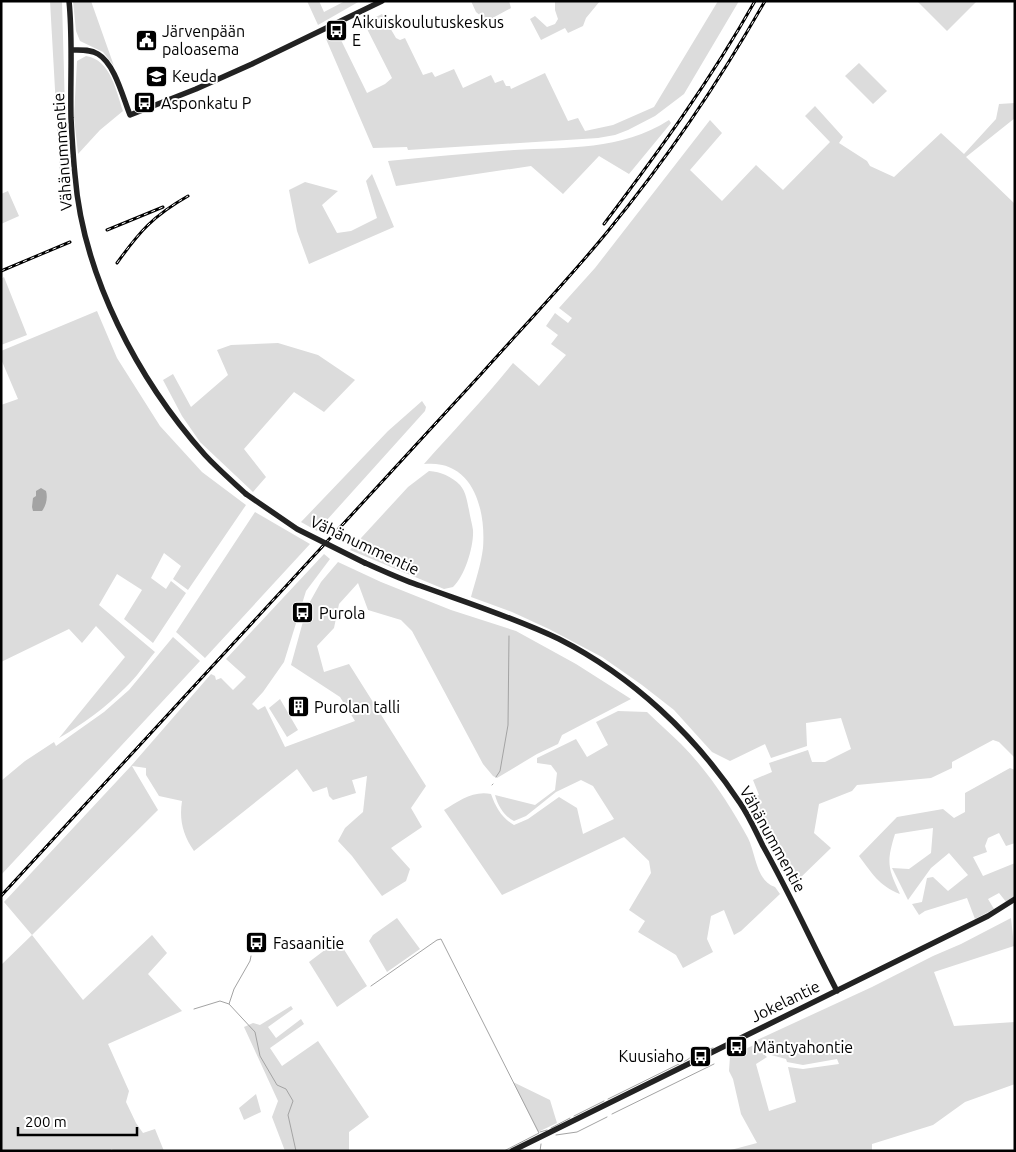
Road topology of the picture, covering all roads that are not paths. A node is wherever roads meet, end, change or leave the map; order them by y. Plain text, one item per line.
1 (70, 1) edge
2 (382, 1) edge
3 (71, 50) junction
4 (1015, 899) edge
5 (837, 991) junction
6 (512, 1151) edge

1 - 3 main road, Vähänummentie
2 - 3 main road
3 - 5 main road, Vähänummentie, bridge
4 - 5 main road, Jokelantie
5 - 6 main road, Jokelantie

